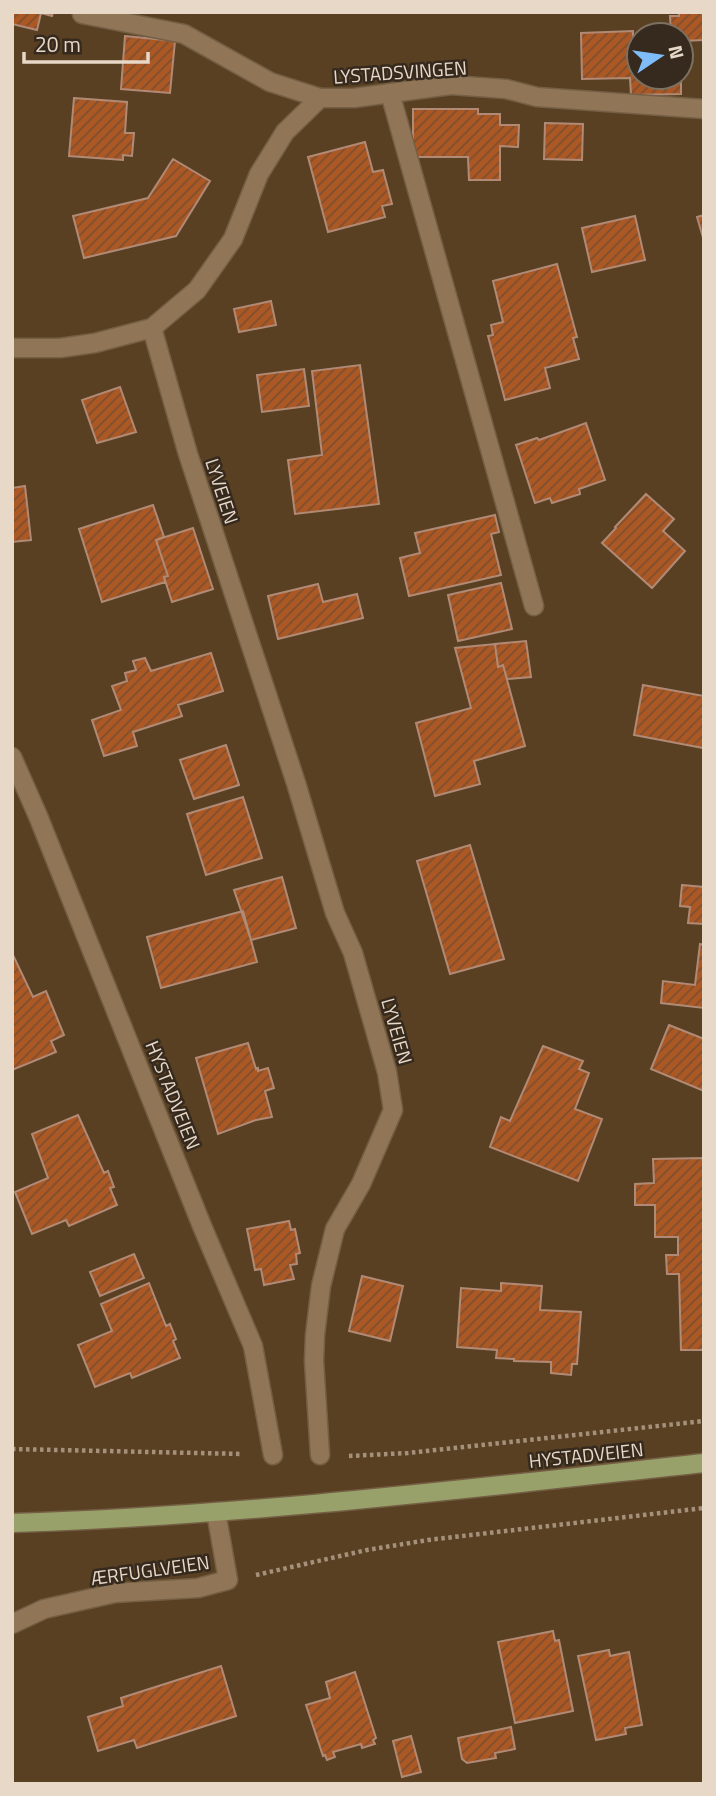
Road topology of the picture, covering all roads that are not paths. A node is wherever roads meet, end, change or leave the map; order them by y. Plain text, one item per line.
1 (82, 14) edge
2 (390, 93) junction
3 (320, 98) junction
4 (704, 108) edge
5 (152, 328) junction
6 (12, 348) edge
7 (534, 606) dead end
8 (12, 757) edge
9 (273, 1455) road end
10 (320, 1455) road end
11 (704, 1463) edge
12 (216, 1512) junction
13 (12, 1524) edge
14 (12, 1624) edge

1 - 3 street
2 - 3 street, LYSTADSVINGEN
2 - 4 street, LYSTADSVINGEN
2 - 7 street
3 - 5 street, LYSTADSVINGEN
5 - 6 street, LYSTADSVINGEN
5 - 10 street, LYVEIEN
8 - 9 street, HYSTADVEIEN
11 - 12 main road, HYSTADVEIEN
12 - 13 main road, HYSTADVEIEN
12 - 14 street, ÆRFUGLVEIEN

